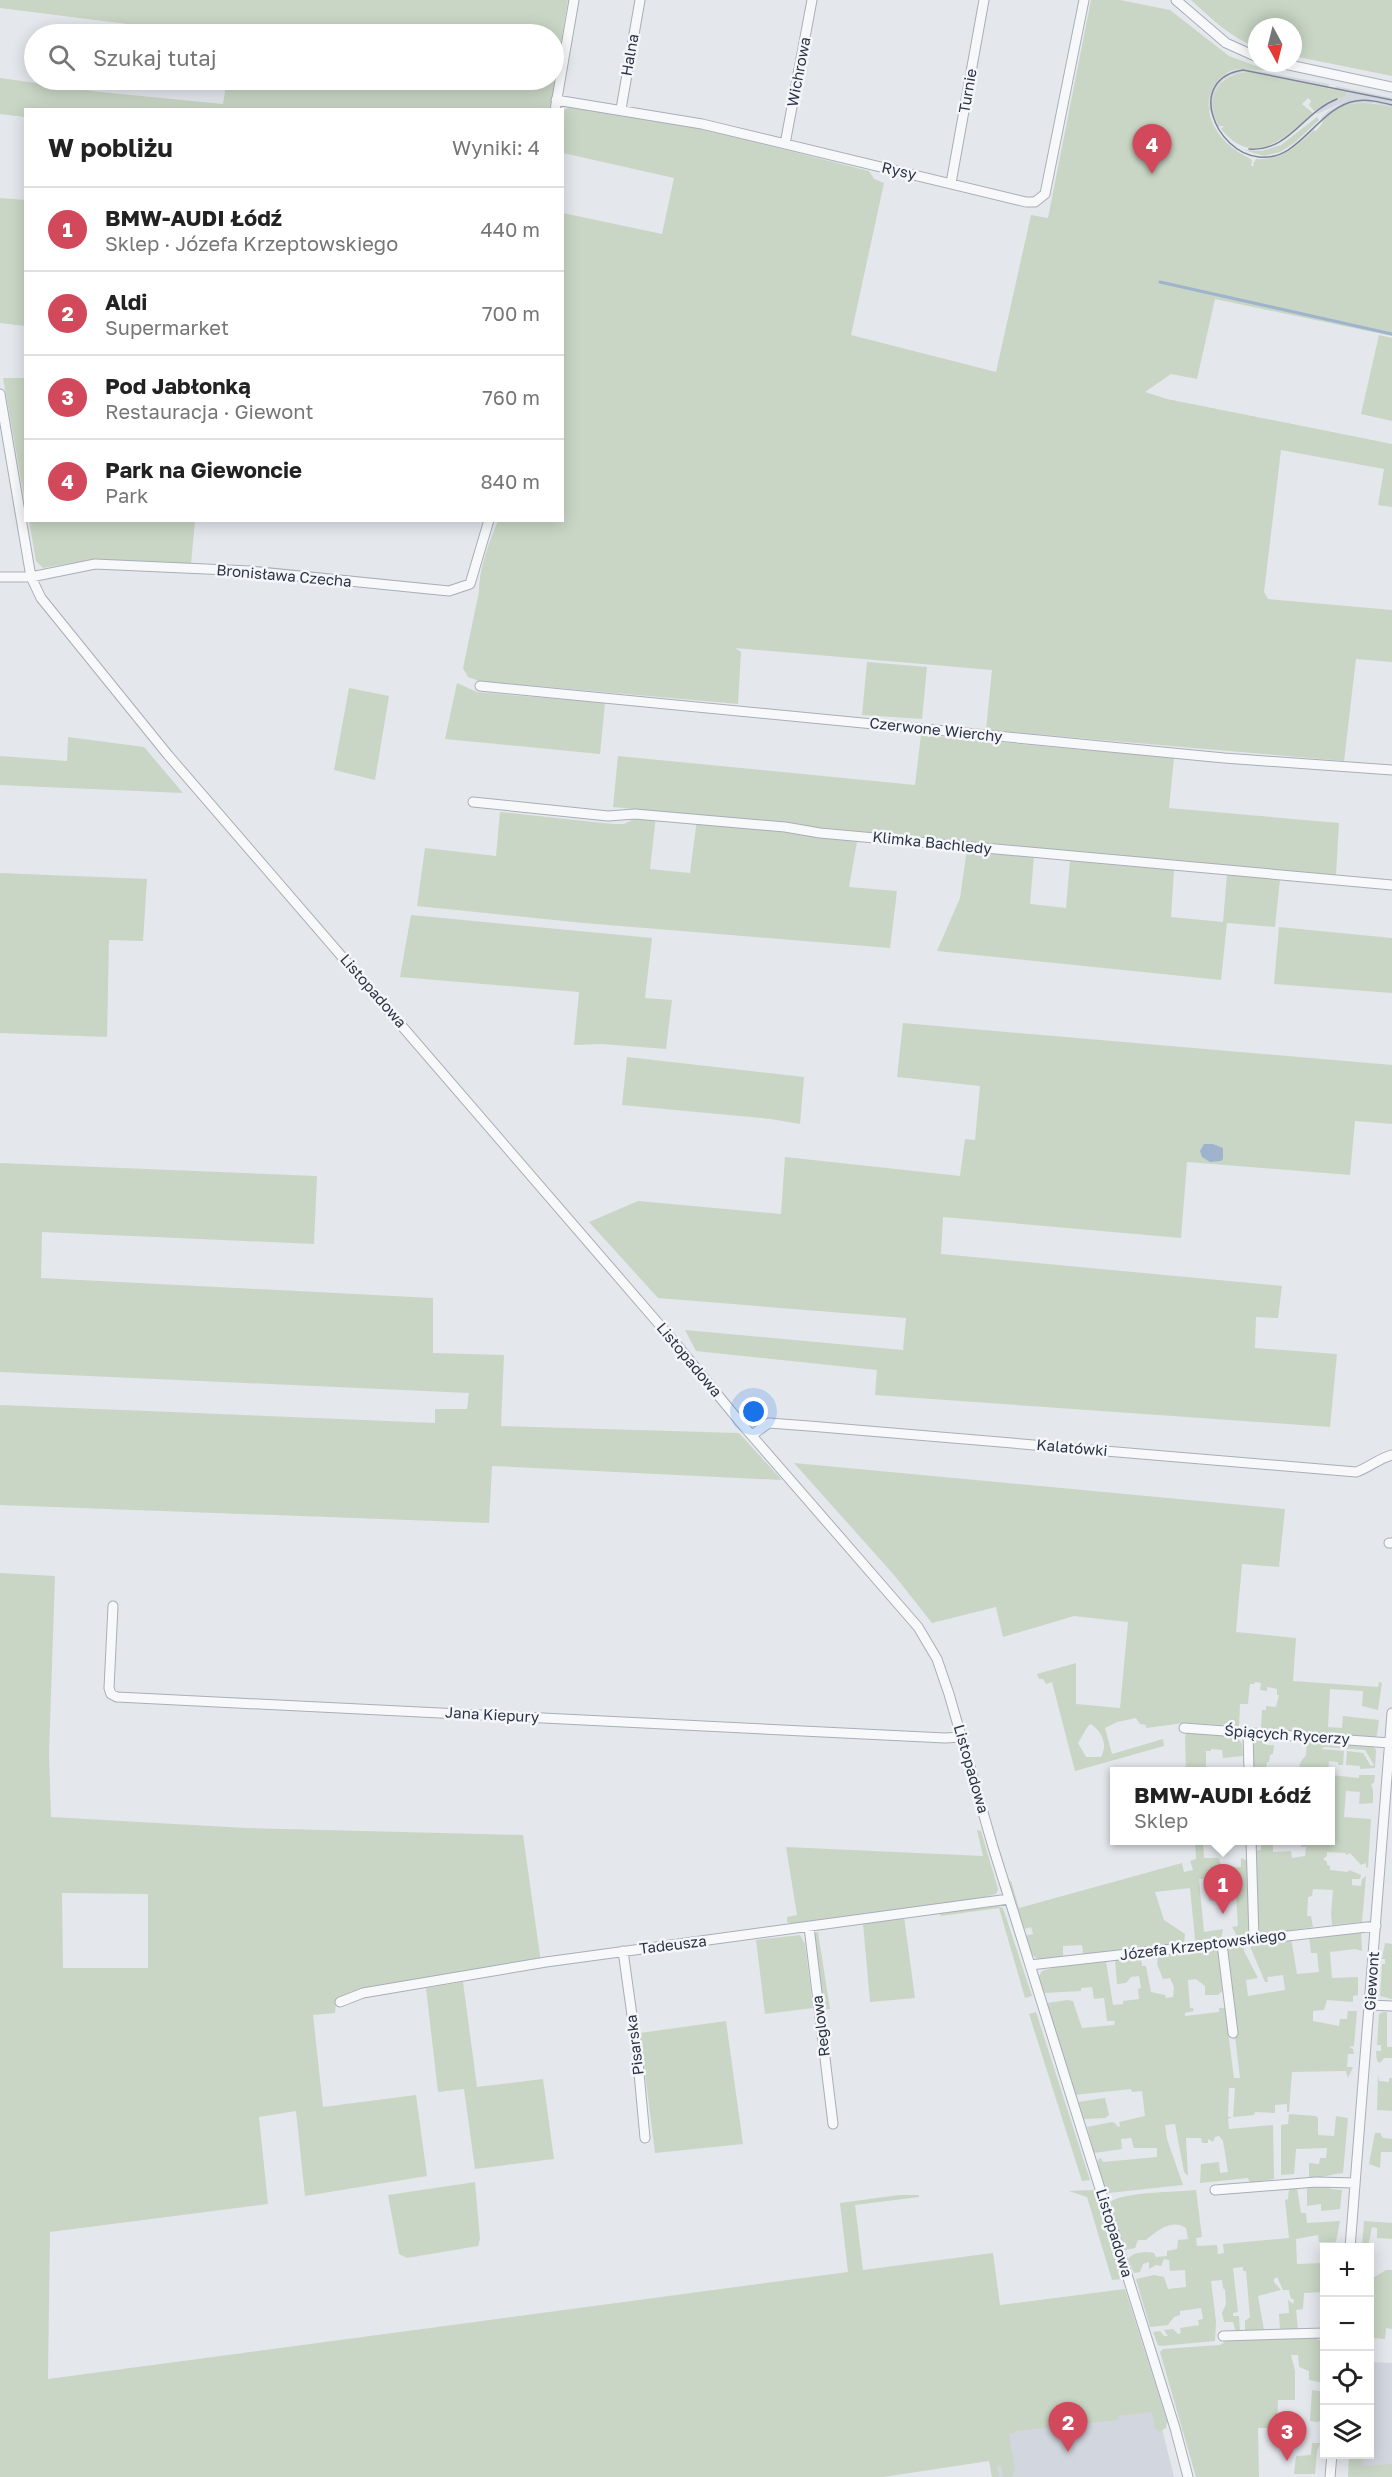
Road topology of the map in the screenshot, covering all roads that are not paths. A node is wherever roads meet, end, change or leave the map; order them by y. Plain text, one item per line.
1 (574, 0) edge
2 (640, 0) edge
3 (812, 0) edge
4 (984, 0) edge
5 (1084, 0) edge
6 (1176, 0) edge
7 (1248, 53) edge
8 (564, 55) edge
9 (1302, 68) edge
10 (1392, 87) edge
11 (558, 90) edge
12 (555, 105) edge
13 (621, 109) junction
14 (785, 144) junction
15 (951, 183) junction
16 (0, 394) edge
17 (489, 522) edge
18 (0, 577) edge
19 (31, 577) junction
20 (480, 686) dead end
21 (1392, 770) edge
22 (473, 802) dead end
23 (1392, 885) edge
24 (752, 1435) junction
25 (1392, 1455) edge
26 (113, 1606) dead end
27 (1392, 1713) edge
28 (1184, 1728) dead end
29 (1248, 1732) junction
30 (962, 1737) junction
31 (1390, 1743) junction
32 (1249, 1767) edge
33 (1251, 1845) edge
34 (1009, 1899) junction
35 (1376, 1926) junction
36 (809, 1927) junction
37 (1254, 1939) junction
38 (1222, 1944) junction
39 (623, 1951) junction
40 (1030, 1965) junction
41 (340, 2002) dead end
42 (1370, 2005) junction
43 (1392, 2006) edge
44 (1233, 2033) dead end
45 (833, 2124) dead end
46 (645, 2138) dead end
47 (1355, 2183) junction
48 (1215, 2190) dead end
49 (1350, 2243) edge
50 (1320, 2333) edge
51 (1223, 2336) dead end
52 (1332, 2459) edge
53 (1188, 2477) edge
54 (1330, 2477) edge

1 - 8 street
2 - 13 street, Halna
3 - 14 street, Wichrowa
4 - 15 street, Turnie
5 - 15 street, Rysy
6 - 7 street
9 - 10 street
11 - 12 street
12 - 13 street, Rysy
13 - 14 street, Rysy
14 - 15 street, Rysy
16 - 19 street, Listopadowa
17 - 19 street, Bronisława Czecha
18 - 19 street
19 - 24 street, Listopadowa
20 - 21 street, Czerwone Wierchy
22 - 23 street, Klimka Bachledy
24 - 25 street, Kalatówki
24 - 30 street, Listopadowa
26 - 30 street, Jana Kiepury
27 - 31 street, Giewont
28 - 29 street, Śpiących Rycerzy
29 - 31 street, Śpiących Rycerzy
29 - 32 street
30 - 34 street, Listopadowa
31 - 35 street, Giewont
33 - 37 street
34 - 36 street, Tadeusza
34 - 40 street, Listopadowa
35 - 37 street, Józefa Krzeptowskiego
35 - 42 street, Giewont
36 - 39 street, Tadeusza
36 - 45 street, Reglowa
37 - 38 street, Józefa Krzeptowskiego
38 - 40 street, Józefa Krzeptowskiego
38 - 44 street
39 - 41 street, Tadeusza
39 - 46 street, Pisarska
40 - 53 street, Listopadowa
42 - 43 street
42 - 47 street, Giewont
47 - 48 street
47 - 49 street, Giewont
50 - 51 street
52 - 54 street

